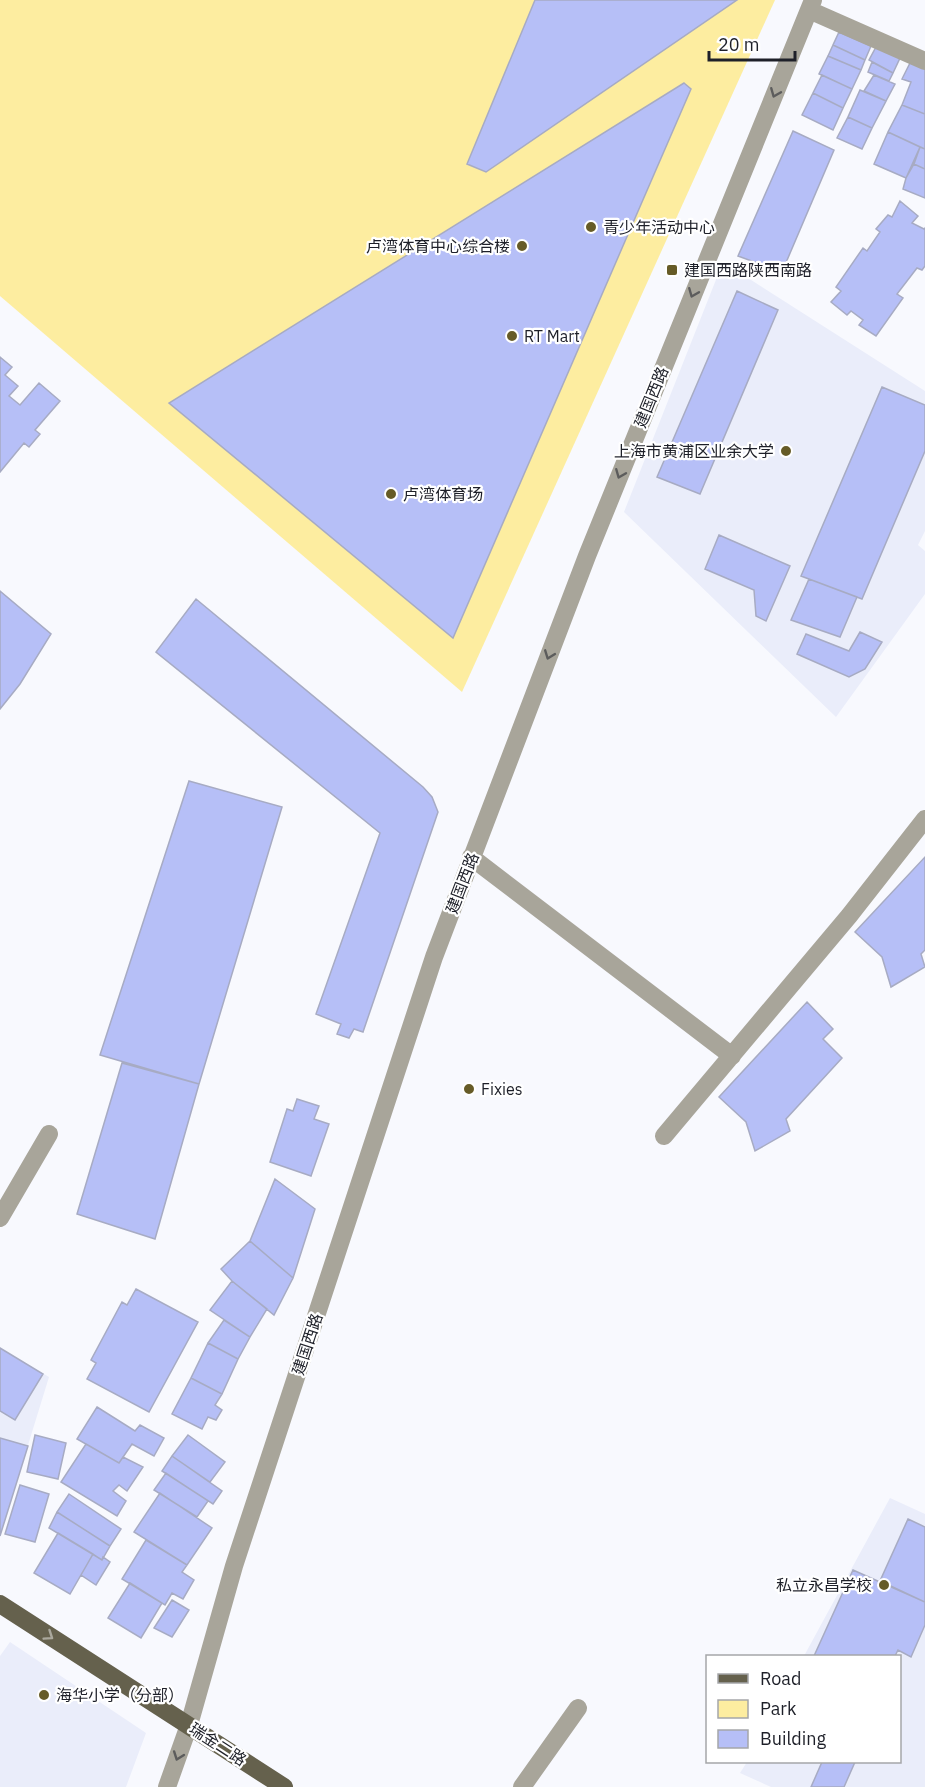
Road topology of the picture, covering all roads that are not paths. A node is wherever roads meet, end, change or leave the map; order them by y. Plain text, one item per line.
1 (811, 5) edge
2 (925, 61) edge
3 (925, 819) edge
4 (471, 857) junction
5 (732, 1056) junction
6 (49, 1134) dead end
7 (664, 1136) dead end
8 (0, 1218) edge
9 (0, 1604) edge
10 (578, 1708) dead end
11 (189, 1725) junction
12 (166, 1787) edge
13 (284, 1787) edge
14 (522, 1787) edge

1 - 2 street
1 -> 4 street, 建国西路
3 - 5 street
4 - 5 street
4 - 11 street, 建国西路
5 - 7 street
6 - 8 street
9 -> 11 main road, 瑞金二路
10 - 14 street
11 -> 12 street, 建国西路
11 - 13 main road, 瑞金二路

